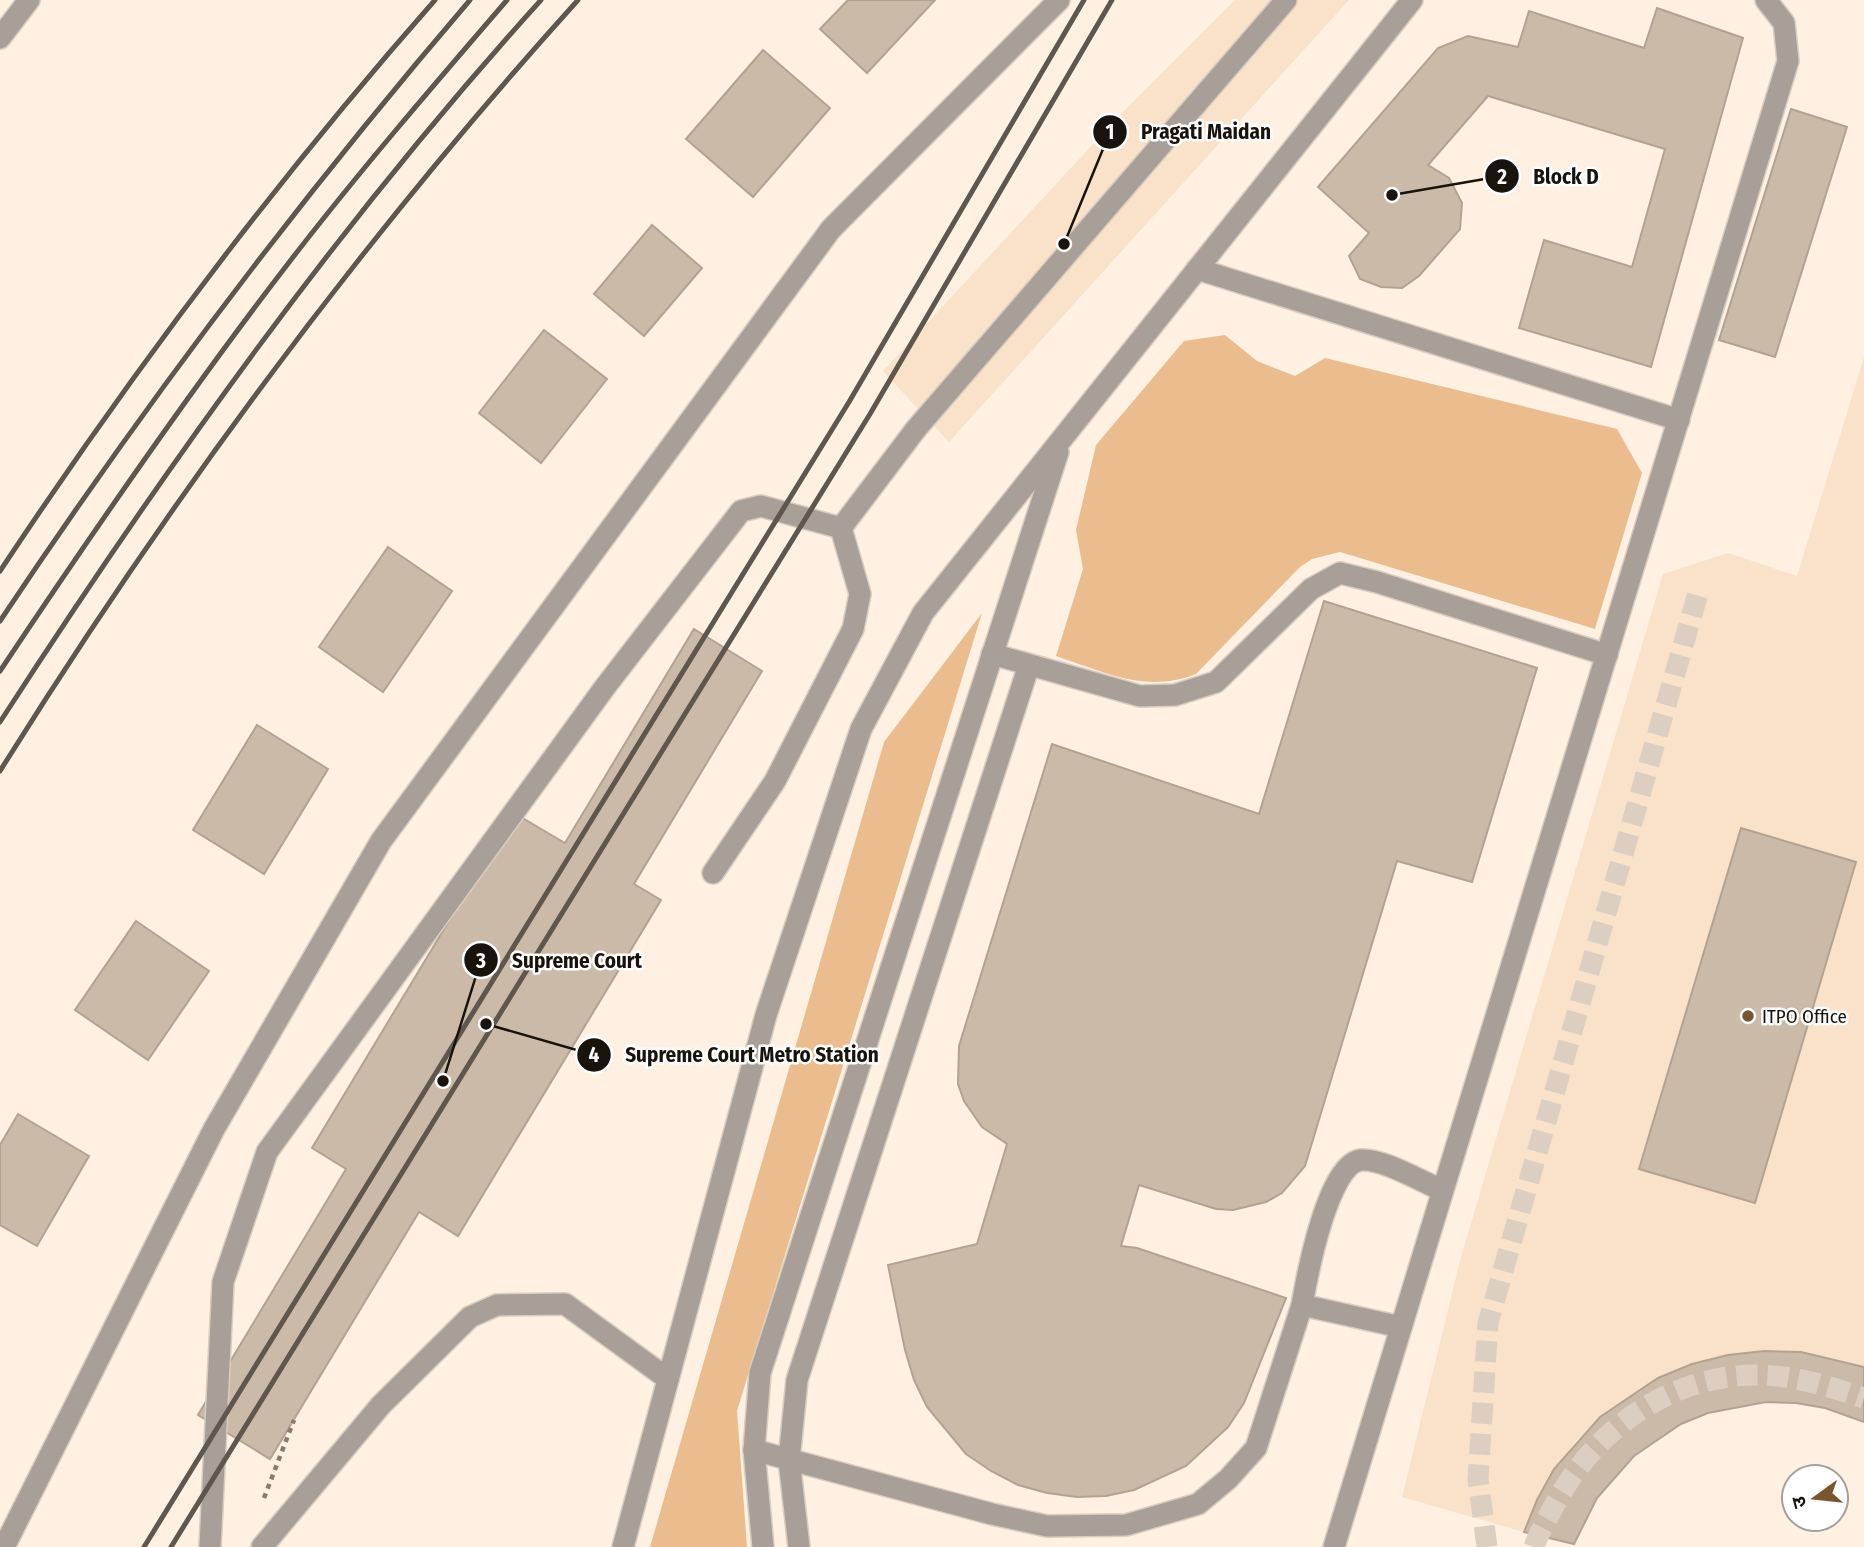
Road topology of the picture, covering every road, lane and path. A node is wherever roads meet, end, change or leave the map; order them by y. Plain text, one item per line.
1 (29, 0) edge
2 (1059, 0) edge
3 (1286, 0) edge
4 (1412, 0) edge
5 (1766, 0) edge
6 (0, 38) edge
7 (1197, 270) junction
8 (1679, 420) junction
9 (1062, 440) junction
10 (841, 528) junction
11 (992, 654) junction
12 (1607, 655) junction
13 (1029, 665) junction
14 (713, 873) dead end
15 (1442, 1190) junction
16 (1302, 1305) junction
17 (1401, 1327) junction
18 (668, 1379) junction
19 (294, 1420) dead end
20 (754, 1450) junction
21 (789, 1460) junction
22 (262, 1501) dead end
23 (4, 1547) edge
24 (210, 1547) edge
25 (262, 1547) edge
26 (623, 1547) edge
27 (764, 1547) edge
28 (799, 1547) edge
29 (1334, 1547) edge

1 - 6 street
2 - 23 street
3 - 10 street
4 - 7 street
5 - 8 street
7 - 8 street
7 - 9 street
8 - 12 street
9 - 11 street
9 - 18 street
10 - 14 street
10 - 24 street
11 - 13 street
11 - 20 street
12 - 13 street
12 - 15 street
13 - 21 street
15 - 16 street
15 - 17 street
16 - 17 street
16 - 21 street
17 - 29 street
18 - 25 street
18 - 26 street
19 - 22 path
20 - 21 street
20 - 27 street
21 - 28 street

